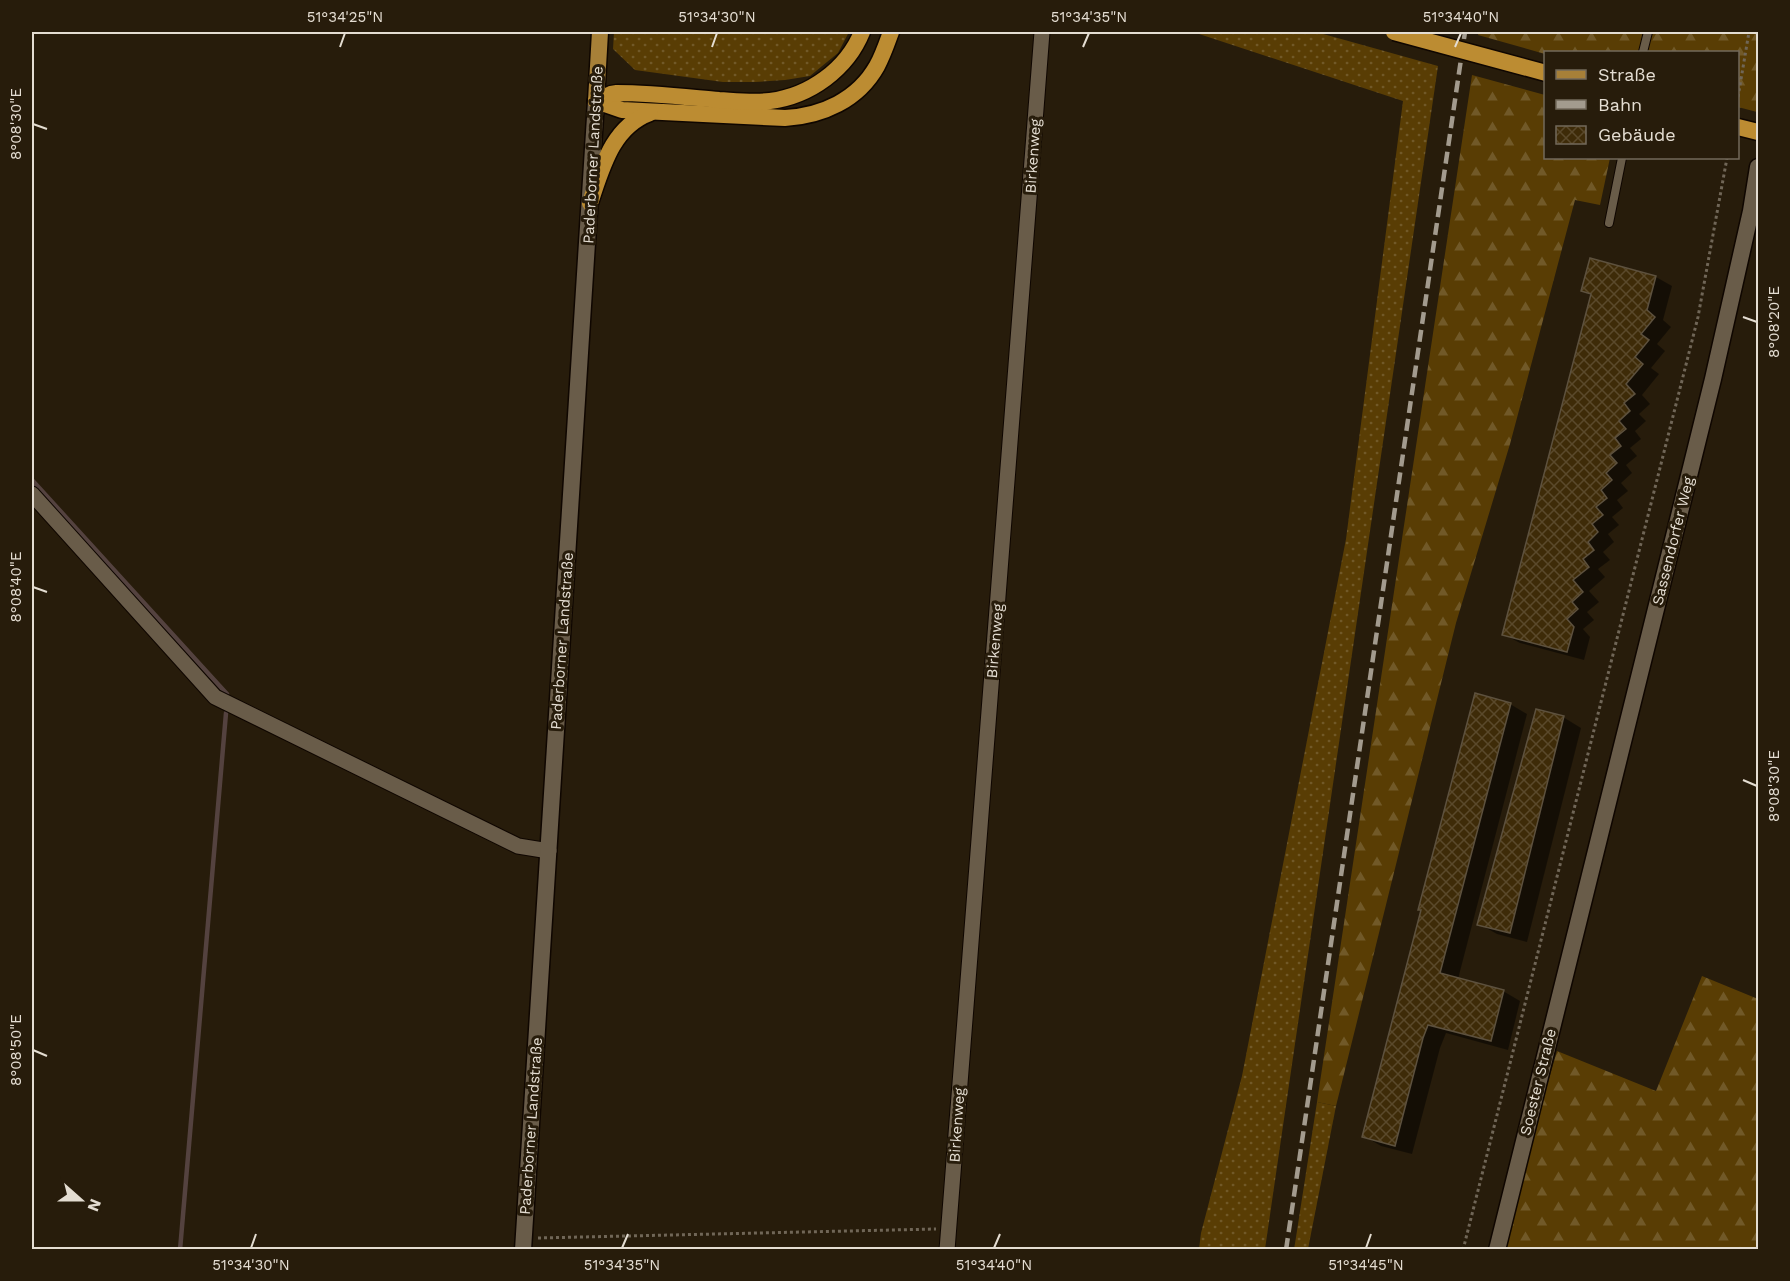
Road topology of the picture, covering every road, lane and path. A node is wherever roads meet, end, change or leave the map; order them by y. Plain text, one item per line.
1 (600, 32) edge
2 (862, 32) edge
3 (891, 32) edge
4 (1042, 32) edge
5 (1394, 32) edge
6 (1648, 32) edge
7 (1749, 32) edge
8 (1643, 51) edge
9 (1544, 73) edge
10 (1739, 86) edge
11 (596, 100) junction
12 (655, 112) junction
13 (1739, 127) edge
14 (1758, 132) edge
15 (1622, 159) edge
16 (1727, 159) edge
17 (1758, 167) edge
18 (590, 203) junction
19 (1609, 223) dead end
20 (32, 494) edge
21 (549, 850) junction
22 (1580, 914) joint
23 (949, 1228) junction
24 (524, 1244) edge
25 (947, 1250) edge
26 (1463, 1250) edge
27 (1497, 1250) edge

1 - 11 main road, Paderborner Landstraße
2 - 11 highway
3 - 12 highway
4 - 23 street, Birkenweg
5 - 9 highway, bridge
6 - 8 lane
7 - 10 path
11 - 12 highway
11 - 18 main road, Paderborner Landstraße
12 - 18 highway
13 - 14 highway
15 - 19 lane
16 - 26 path
17 - 22 main road, Sassendorfer Weg
18 - 21 main road, Paderborner Landstraße
20 - 21 street
21 - 24 main road, Paderborner Landstraße
22 - 27 main road, Soester Straße
23 - 24 path
23 - 25 street, Birkenweg

